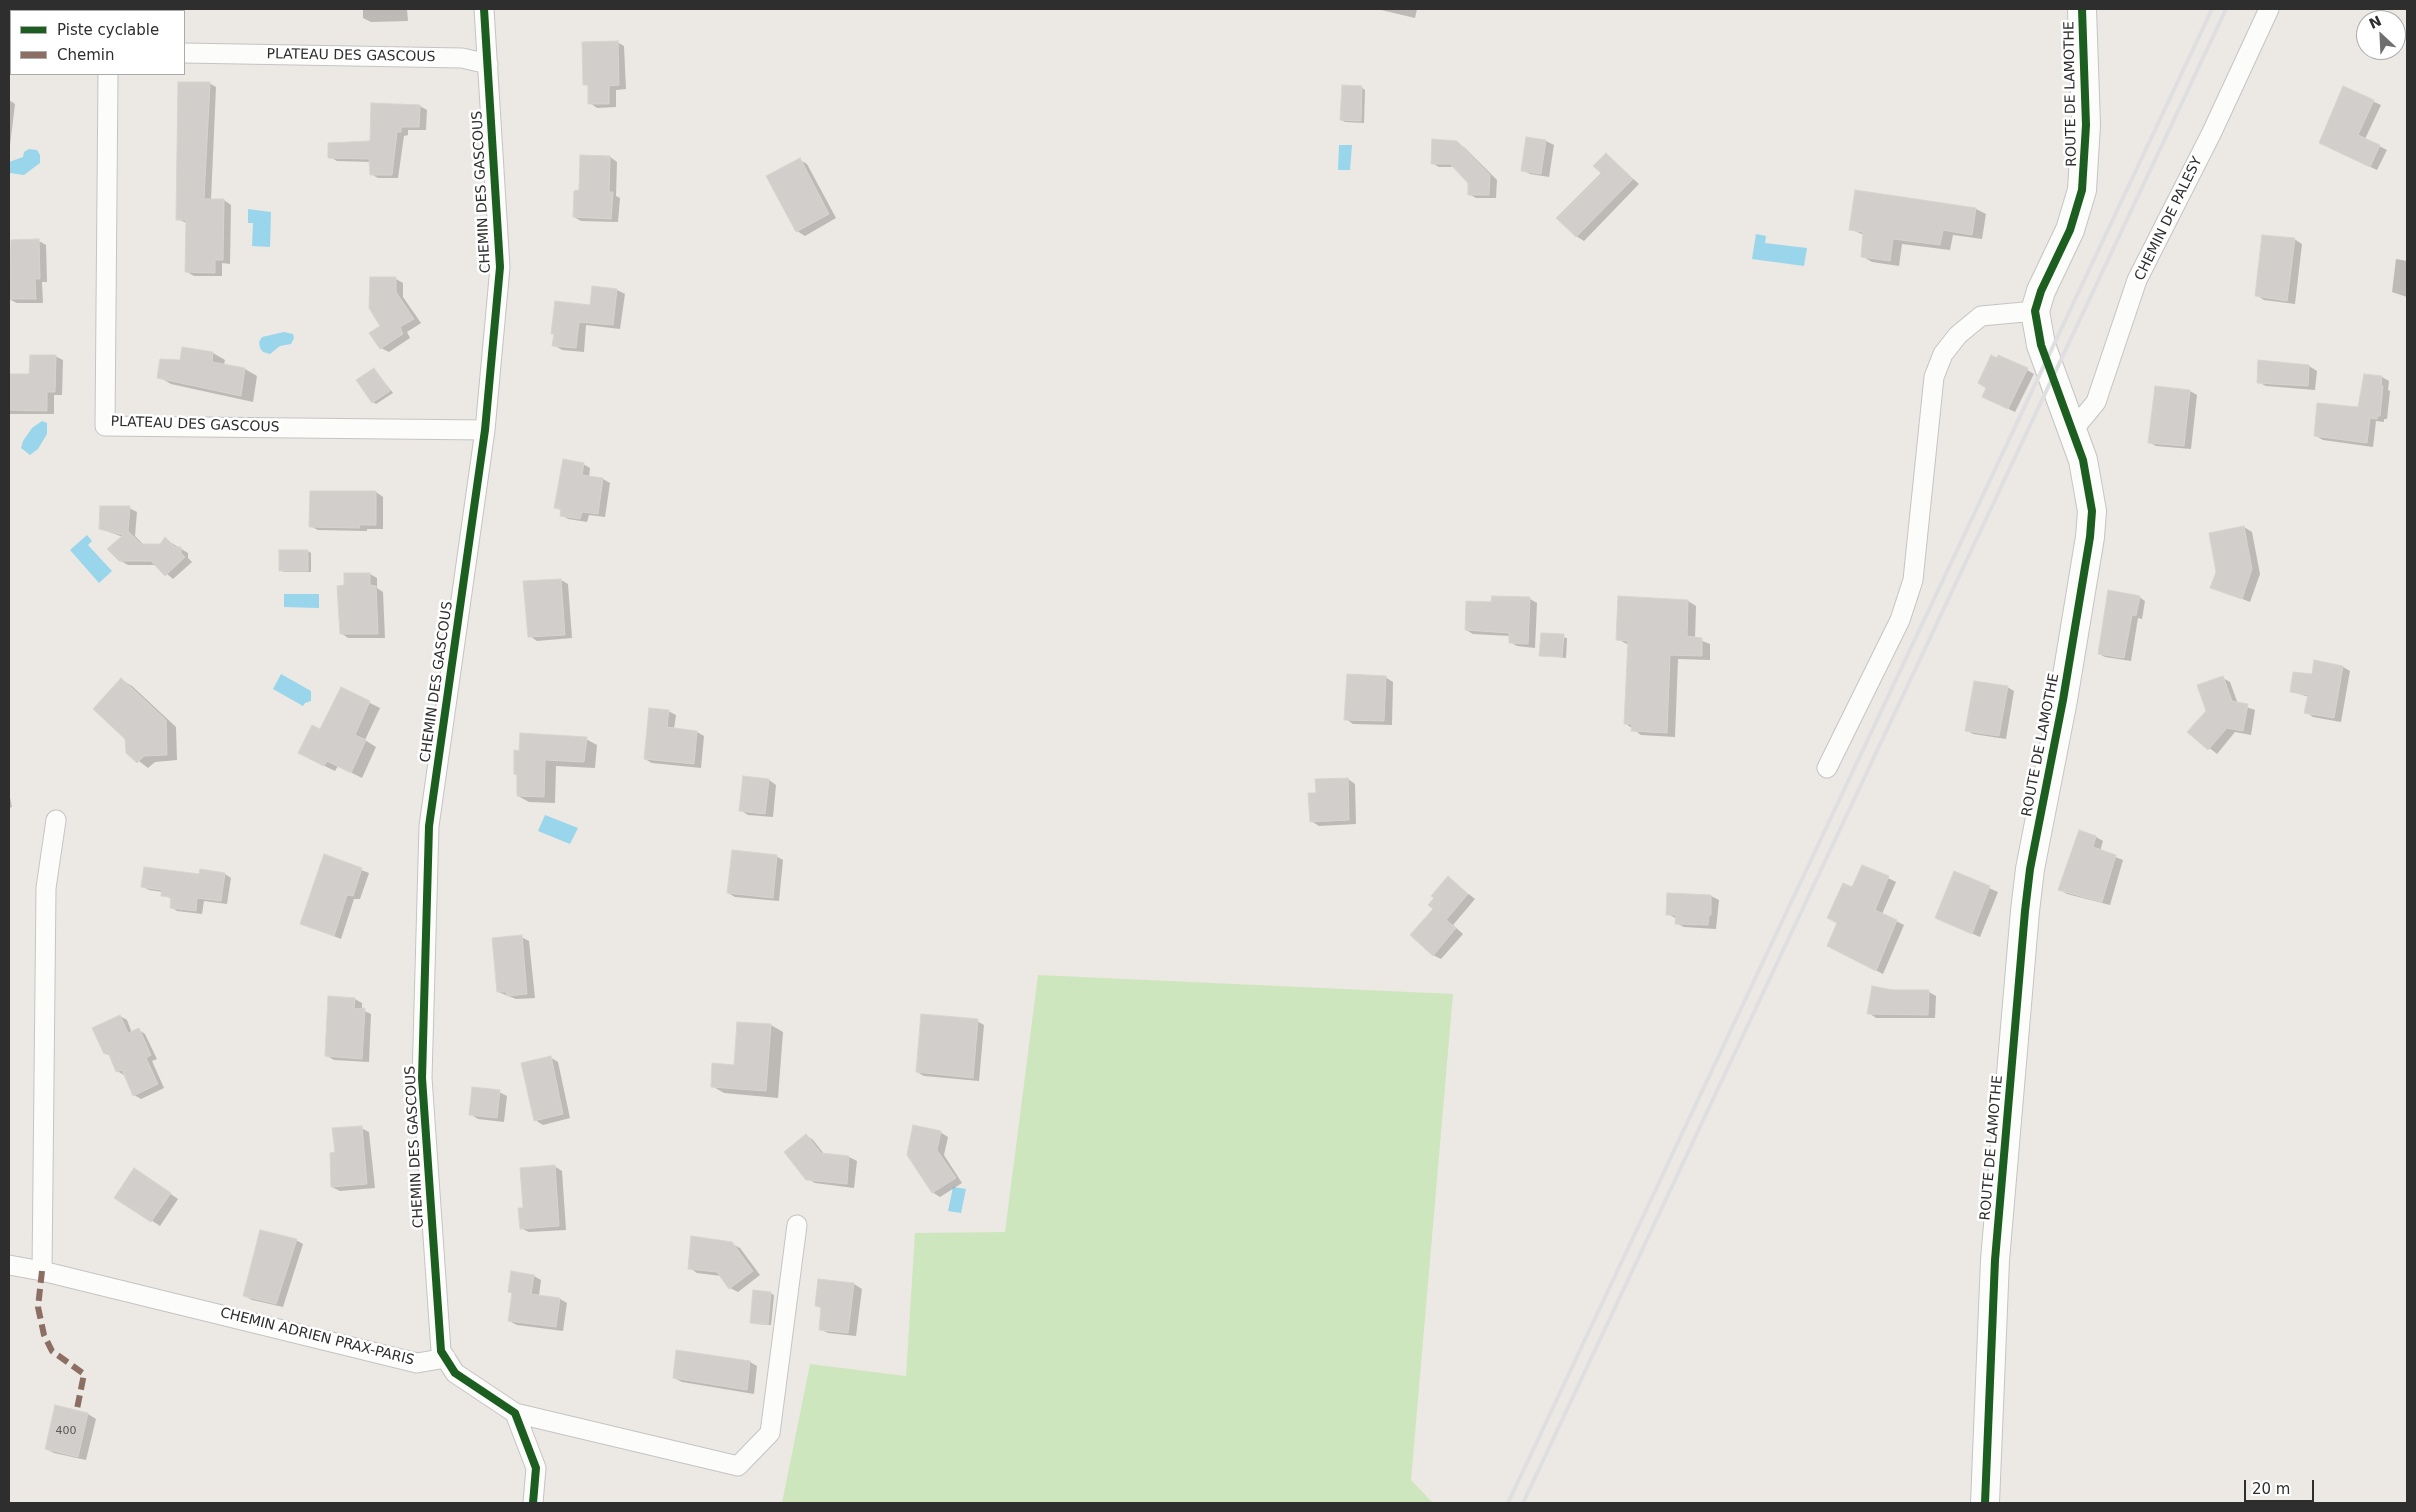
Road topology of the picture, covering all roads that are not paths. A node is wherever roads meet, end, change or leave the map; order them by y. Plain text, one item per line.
1 (484, 9) edge
2 (2082, 9) edge
3 (2268, 9) edge
4 (185, 53) edge
5 (488, 64) junction
6 (108, 75) edge
7 (2034, 311) junction
8 (484, 430) junction
9 (2073, 430) junction
10 (1827, 768) dead end
11 (56, 820) dead end
12 (796, 1225) dead end
13 (9, 1265) edge
14 (42, 1271) junction
15 (446, 1358) junction
16 (515, 1413) junction
17 (533, 1503) edge
18 (1985, 1503) edge

1 - 5 street, CHEMIN DES GASCOUS
2 - 7 street, ROUTE DE LAMOTHE
3 - 9 street, CHEMIN DE PALESY
4 - 5 street, PLATEAU DES GASCOUS
5 - 8 street, CHEMIN DES GASCOUS
6 - 8 street, PLATEAU DES GASCOUS
7 - 9 street, ROUTE DE LAMOTHE
7 - 10 street
8 - 15 street, CHEMIN DES GASCOUS
9 - 18 street, ROUTE DE LAMOTHE
11 - 14 street
12 - 16 street
13 - 14 street, CHEMIN ADRIEN PRAX-PARIS
14 - 15 street, CHEMIN ADRIEN PRAX-PARIS
15 - 16 street
16 - 17 street

